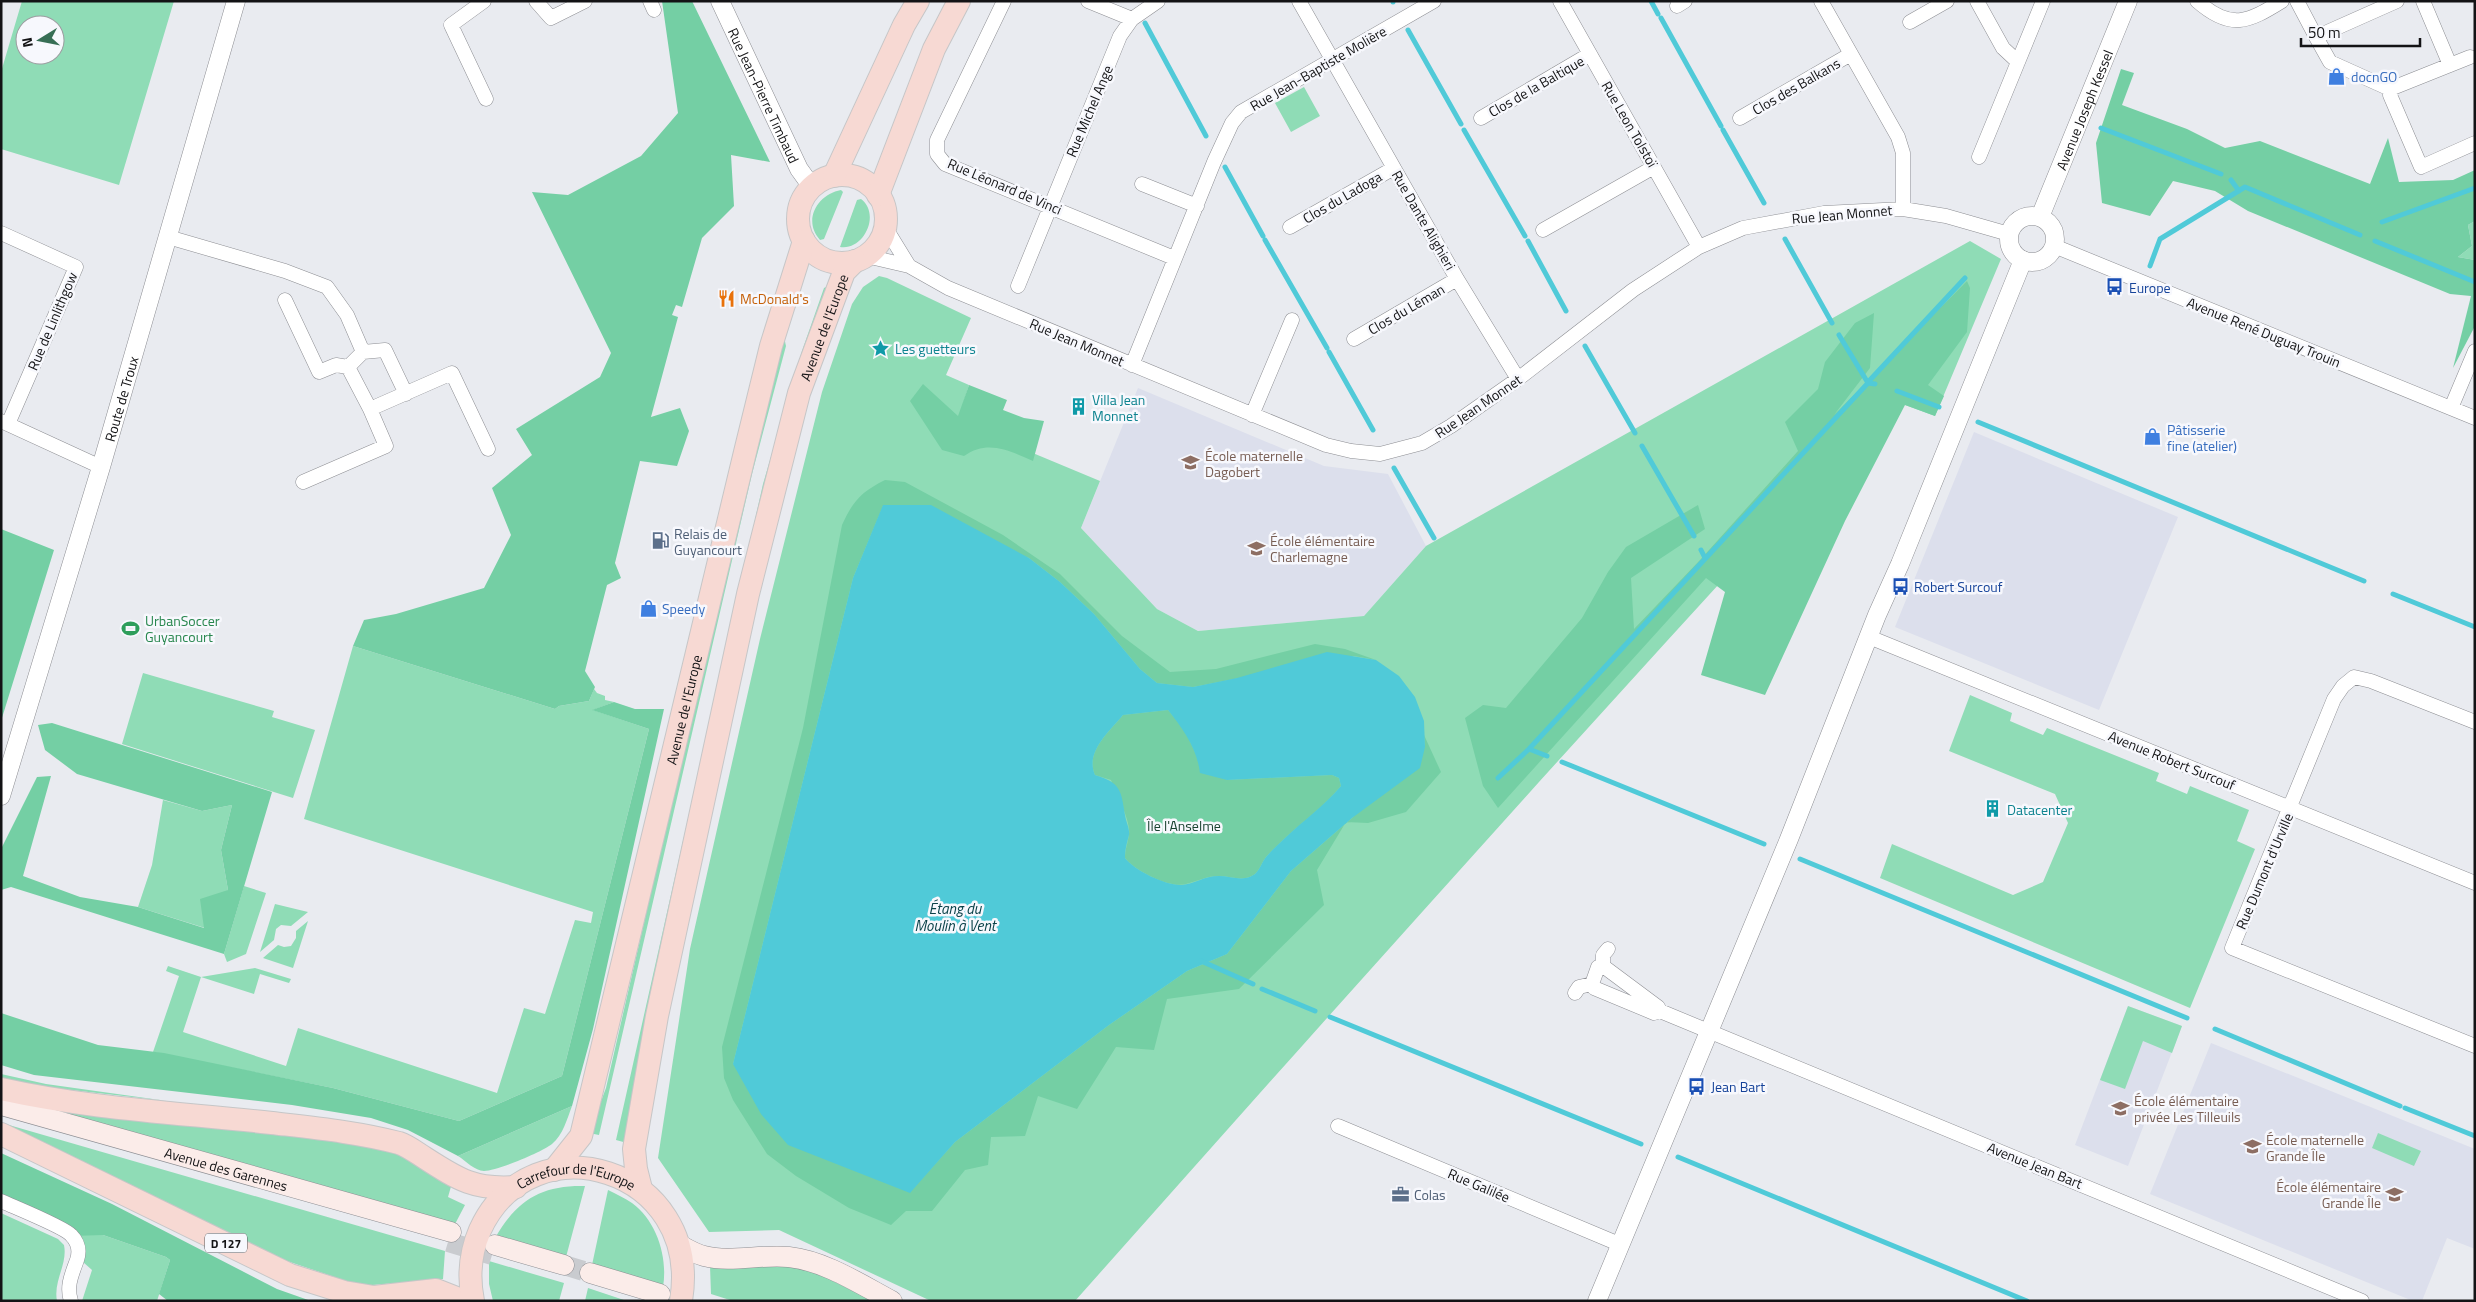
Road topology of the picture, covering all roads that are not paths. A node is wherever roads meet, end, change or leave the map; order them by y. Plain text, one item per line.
1 (236, 1) edge
2 (484, 1) edge
3 (536, 1) edge
4 (585, 1) edge
5 (720, 1) edge
6 (918, 1) edge
7 (959, 1) edge
8 (1004, 1) edge
9 (1088, 1) edge
10 (1158, 1) edge
11 (1299, 1) edge
12 (1434, 1) edge
13 (1560, 1) edge
14 (1821, 1) edge
15 (1947, 1) edge
16 (1977, 1) edge
17 (2043, 1) edge
18 (2128, 1) edge
19 (2198, 1) edge
20 (2282, 1) edge
21 (2297, 1) edge
22 (2397, 1) edge
23 (2423, 1) edge
24 (1132, 19) junction
25 (1910, 22) dead end
26 (2316, 37) junction
27 (1590, 54) junction
28 (1851, 54) junction
29 (2470, 56) dead end
30 (1332, 60) junction
31 (2018, 62) junction
32 (2450, 65) junction
33 (2390, 89) junction
34 (486, 100) dead end
35 (1481, 118) dead end
36 (1740, 118) dead end
37 (2475, 143) edge
38 (1979, 157) dead end
39 (1654, 167) junction
40 (1394, 168) junction
41 (834, 176) junction
42 (1142, 184) dead end
43 (812, 187) junction
44 (878, 195) junction
45 (1050, 205) junction
46 (1197, 206) junction
47 (1902, 209) junction
48 (2040, 217) junction
49 (885, 227) junction
50 (1290, 227) dead end
51 (1543, 230) dead end
52 (1, 233) edge
53 (2009, 234) junction
54 (168, 237) junction
55 (804, 242) junction
56 (2054, 246) junction
57 (1699, 247) junction
58 (1174, 258) junction
59 (861, 259) junction
60 (2023, 260) junction
61 (909, 266) junction
62 (1458, 279) junction
63 (1018, 286) dead end
64 (285, 300) dead end
65 (1292, 320) dead end
66 (1354, 339) dead end
67 (2475, 351) edge
68 (363, 352) junction
69 (1132, 365) junction
70 (348, 367) junction
71 (1518, 379) junction
72 (406, 394) junction
73 (2452, 408) junction
74 (370, 409) junction
75 (1252, 415) junction
76 (2475, 418) edge
77 (4, 422) edge
78 (488, 449) dead end
79 (102, 467) junction
80 (303, 482) dead end
81 (1869, 637) junction
82 (2475, 722) edge
83 (1, 796) edge
84 (2291, 807) junction
85 (2475, 883) edge
86 (1608, 949) dead end
87 (1603, 966) junction
88 (1592, 984) junction
89 (1575, 993) dead end
90 (1660, 1012) junction
91 (1707, 1032) junction
92 (2475, 1046) edge
93 (1, 1089) edge
94 (1, 1105) edge
95 (1, 1114) edge
96 (1338, 1126) dead end
97 (1, 1134) edge
98 (554, 1170) junction
99 (516, 1187) junction
100 (641, 1189) junction
101 (1, 1201) edge
102 (1619, 1244) junction
103 (680, 1245) junction
104 (494, 1250) tunnel mouth
105 (562, 1270) tunnel mouth
106 (587, 1277) tunnel mouth
107 (655, 1297) edge
108 (71, 1301) edge
109 (464, 1301) edge
110 (473, 1301) edge
111 (681, 1301) edge
112 (892, 1301) edge
113 (1597, 1301) edge
114 (2362, 1301) edge

1 - 54 street, Route de Troux
2 - 34 street
3 - 4 street
5 - 43 street, Rue Jean-Pierre Timbaud
6 - 41 main road
7 - 44 main road
8 - 45 street, Rue Léonard de Vinci
9 - 24 street
10 - 24 street, Rue Michel Ange
11 - 30 street
12 - 30 street, Rue Jean-Baptiste Molière
13 - 27 street, Rue Leon Tolstoï
14 - 28 street
15 - 25 street
16 - 31 street
17 - 31 street
18 - 48 street, Avenue Joseph Kessel
19 - 20 street
21 - 26 street
22 - 26 street
23 - 32 street
24 - 45 street, Rue Michel Ange
26 - 33 street
27 - 35 street, Clos de la Baltique
27 - 39 street, Rue Leon Tolstoï
28 - 36 street, Clos des Balkans
28 - 47 street
29 - 32 street
30 - 40 street, Rue Dante Alighieri
30 - 46 street, Rue Jean-Baptiste Molière
31 - 38 street
32 - 33 street
33 - 37 street
39 - 51 street
39 - 57 street, Rue Leon Tolstoï
40 - 50 street, Clos du Ladoga
40 - 62 street, Rue Dante Alighieri
41 - 43 main road
41 - 44 main road
42 - 46 street
43 - 55 main road
44 - 49 main road
45 - 58 street, Rue Léonard de Vinci
45 - 63 street, Rue Michel Ange
46 - 58 street, Rue Jean-Baptiste Molière
47 - 53 street, Rue Jean Monnet
47 - 57 street, Rue Jean Monnet
48 - 53 street
48 - 56 street
49 - 59 main road
49 - 61 street, Rue Jean Monnet
52 - 77 street, Rue de Linlithgow
53 - 60 street
54 - 68 street
54 - 79 street, Route de Troux
55 - 59 main road
55 - 98 main road, Avenue de l'Europe
56 - 60 street
56 - 73 street, Avenue René Duguay Trouin
57 - 71 street, Rue Jean Monnet
58 - 69 street, Rue Jean-Baptiste Molière
59 - 61 street, Rue Jean Monnet
59 - 100 main road, Avenue de l'Europe
60 - 81 street
61 - 69 street, Rue Jean Monnet
62 - 66 street, Clos du Léman
62 - 71 street, Rue Dante Alighieri
64 - 70 street
65 - 75 street
67 - 73 street
68 - 70 street
68 - 72 street
69 - 75 street, Rue Jean Monnet
70 - 74 street
71 - 75 street, Rue Jean Monnet
72 - 74 street
72 - 78 street
73 - 76 street, Avenue René Duguay Trouin
74 - 80 street
77 - 79 street, Rue de Linlithgow
79 - 83 street, Route de Troux
81 - 84 street, Avenue Robert Surcouf
81 - 91 street
82 - 84 street, Rue Dumont d'Urville
84 - 85 street, Avenue Robert Surcouf
84 - 92 street, Rue Dumont d'Urville
86 - 87 street
87 - 88 street
87 - 90 street
88 - 89 street
88 - 90 street
90 - 91 street, Avenue Jean Bart
91 - 102 street
91 - 114 street, Avenue Jean Bart
93 - 99 main road
94 - 95 main road, Avenue des Garennes
96 - 102 street, Rue Galilée
97 - 109 main road, D 127
98 - 99 main road, Carrefour de l'Europe
98 - 100 main road, Carrefour de l'Europe
99 - 110 main road, Carrefour de l'Europe
100 - 103 main road, Carrefour de l'Europe
101 - 108 street
102 - 113 street
103 - 111 main road, Carrefour de l'Europe
103 - 112 main road
104 - 105 main road
106 - 107 main road

